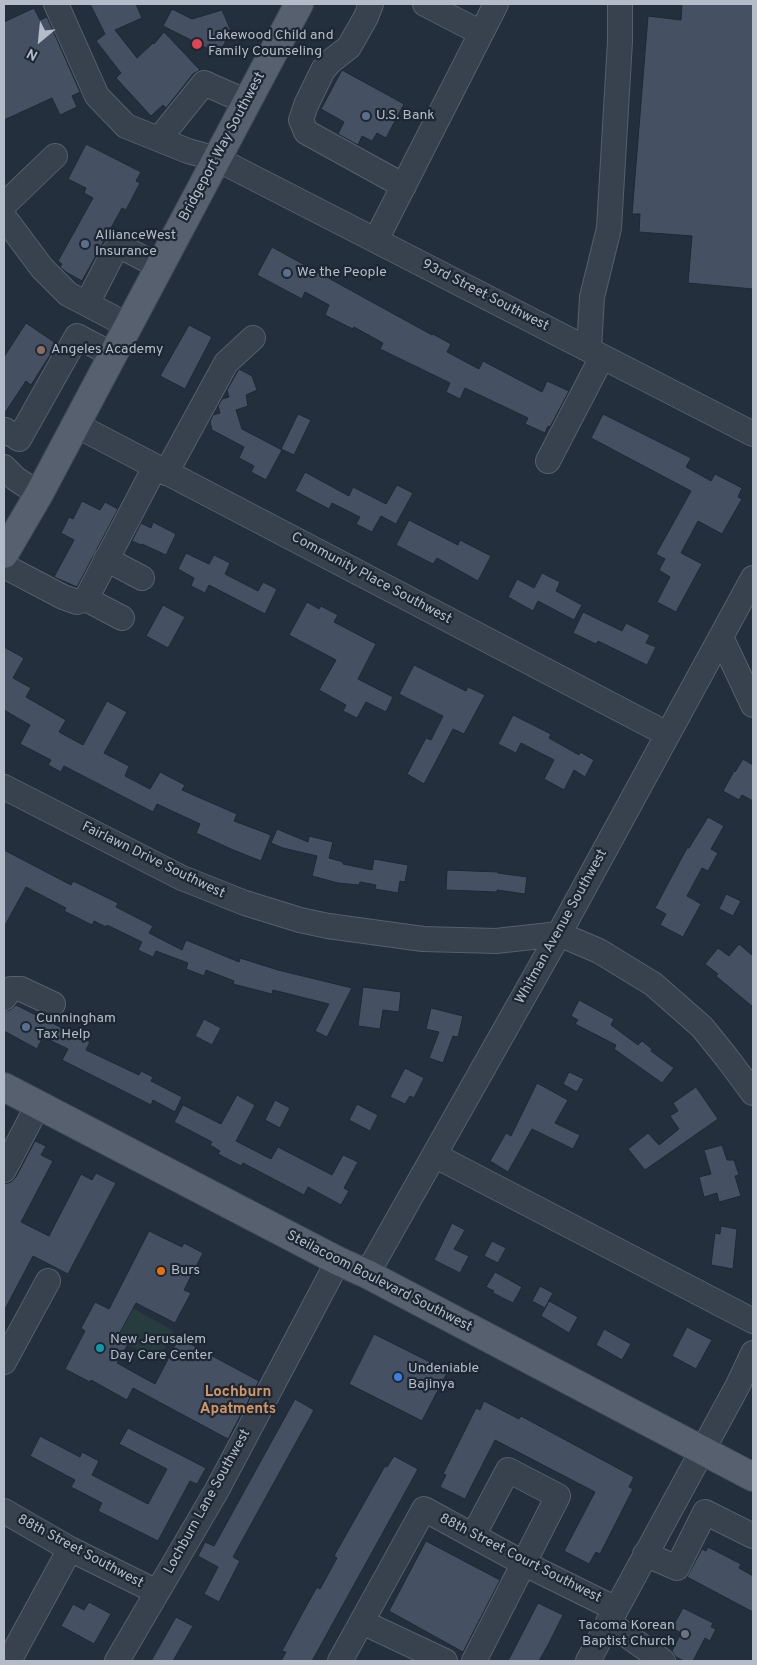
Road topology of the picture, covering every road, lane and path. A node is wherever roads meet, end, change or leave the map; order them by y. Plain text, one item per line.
1 (57, 4) edge
2 (299, 4) edge
3 (371, 4) edge
4 (425, 4) edge
5 (496, 4) edge
6 (620, 4) edge
7 (481, 33) junction
8 (247, 102) junction
9 (160, 139) junction
10 (55, 156) dead end
11 (217, 159) junction
12 (404, 186) junction
13 (4, 206) edge
14 (4, 217) edge
15 (376, 240) junction
16 (160, 267) junction
17 (87, 304) junction
18 (128, 326) junction
19 (253, 338) dead end
20 (596, 353) junction
21 (113, 355) junction
22 (76, 425) junction
23 (4, 432) edge
24 (753, 434) edge
25 (548, 461) dead end
26 (4, 467) edge
27 (161, 470) junction
28 (39, 494) junction
29 (4, 554) edge
30 (106, 559) junction
31 (4, 566) edge
32 (142, 578) dead end
33 (753, 578) edge
34 (86, 599) junction
35 (122, 618) dead end
36 (721, 637) junction
37 (753, 705) edge
38 (667, 734) junction
39 (4, 787) edge
40 (559, 934) junction
41 (4, 998) edge
42 (53, 1004) dead end
43 (4, 1087) edge
44 (753, 1094) edge
45 (38, 1104) junction
46 (434, 1155) junction
47 (4, 1170) edge
48 (338, 1261) junction
49 (367, 1274) junction
50 (48, 1281) dead end
51 (753, 1321) edge
52 (753, 1352) edge
53 (4, 1362) edge
54 (702, 1450) junction
55 (753, 1477) edge
56 (4, 1511) edge
57 (473, 1536) junction
58 (753, 1536) edge
59 (70, 1549) junction
60 (645, 1554) junction
61 (523, 1563) junction
62 (157, 1592) junction
63 (612, 1616) junction
64 (362, 1622) junction
65 (9, 1661) edge
66 (117, 1661) edge
67 (340, 1661) edge
68 (445, 1661) edge
69 (474, 1661) edge
70 (588, 1661) edge
71 (663, 1661) edge

1 - 9 street, 93rd Street Southwest
2 - 8 main road, Bridgeport Way Southwest
3 - 12 street
4 - 7 street
5 - 7 street
6 - 20 street
7 - 12 street
8 - 9 street
8 - 11 main road, Bridgeport Way Southwest
9 - 11 street, 93rd Street Southwest
10 - 13 street
11 - 15 street, 93rd Street Southwest
11 - 16 main road, Bridgeport Way Southwest
12 - 15 street
14 - 17 street
15 - 20 street, 93rd Street Southwest
16 - 17 street
16 - 18 main road, Bridgeport Way Southwest
17 - 18 street
18 - 21 main road, Bridgeport Way Southwest
19 - 27 street
20 - 24 street, 93rd Street Southwest
20 - 25 street
21 - 22 main road, Bridgeport Way Southwest
21 - 23 street
22 - 27 street, Community Place Southwest
22 - 28 main road, Bridgeport Way Southwest
26 - 28 street
27 - 30 street
27 - 38 street, Community Place Southwest
28 - 29 main road, Bridgeport Way Southwest
30 - 32 street
30 - 34 street
31 - 34 street
33 - 36 street, Whitman Avenue Southwest
34 - 35 street
36 - 37 street
36 - 38 street, Whitman Avenue Southwest
38 - 40 street, Whitman Avenue Southwest
39 - 40 street, Fairlawn Drive Southwest
40 - 44 street, Fairlawn Drive Southwest
40 - 46 street, Whitman Avenue Southwest
41 - 42 street
43 - 45 main road, Steilacoom Boulevard Southwest
45 - 47 street
45 - 48 main road, Steilacoom Boulevard Southwest
46 - 49 street, Whitman Avenue Southwest
46 - 51 street
48 - 49 main road, Steilacoom Boulevard Southwest
48 - 62 street, Lochburn Lane Southwest
49 - 54 main road, Steilacoom Boulevard Southwest
50 - 53 street
52 - 54 street
54 - 55 main road, Steilacoom Boulevard Southwest
54 - 60 street
56 - 59 street, 88th Street Southwest
57 - 61 street, 88th Street Court Southwest
57 - 61 street
57 - 64 street, 88th Street Court Southwest
58 - 60 street
59 - 62 street, 88th Street Southwest
59 - 65 street
60 - 63 street
61 - 63 street, 88th Street Court Southwest
61 - 69 street
62 - 66 street, Lochburn Lane Southwest
63 - 70 street
63 - 71 street, 88th Street Court Southwest
64 - 67 street
64 - 68 street

